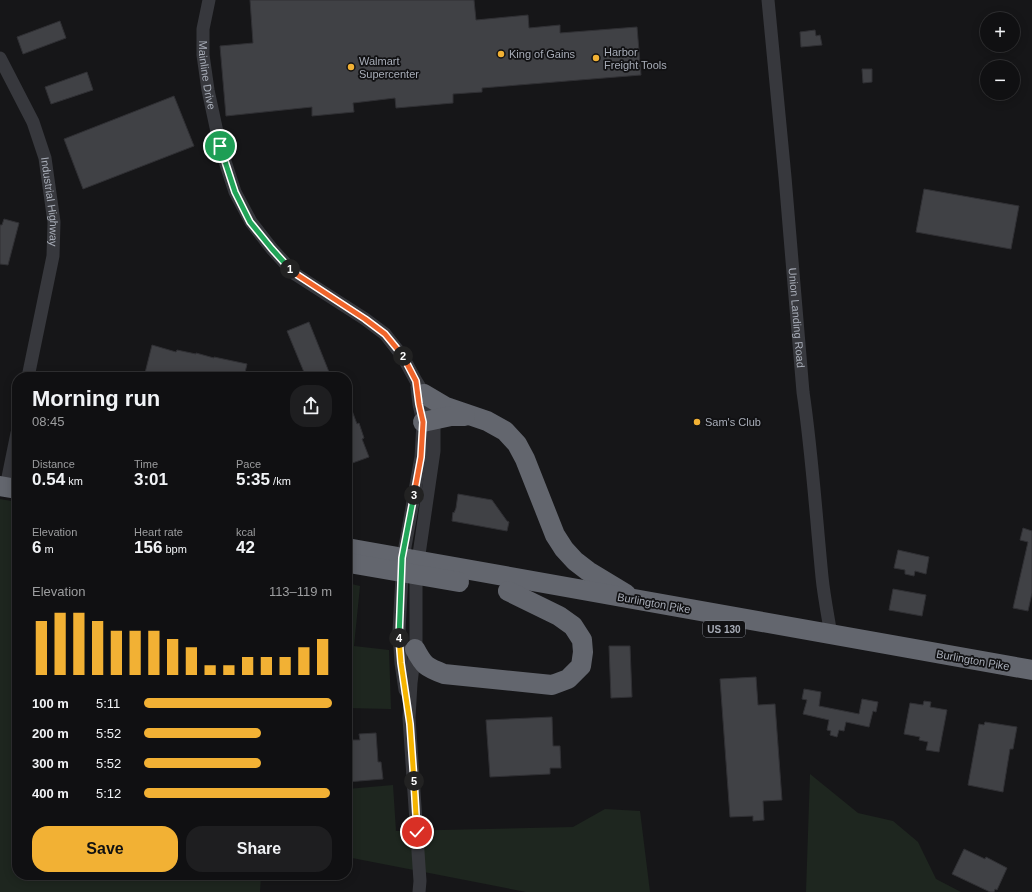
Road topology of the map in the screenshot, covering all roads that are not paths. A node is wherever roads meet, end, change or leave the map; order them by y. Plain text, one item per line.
1 (209, 0) edge
2 (768, 0) edge
3 (0, 58) edge
4 (29, 372) edge
5 (420, 387) junction
6 (472, 416) junction
7 (428, 421) junction
8 (12, 466) edge
9 (8, 493) edge
10 (352, 550) edge
11 (352, 562) edge
12 (410, 567) junction
13 (508, 590) junction
14 (637, 600) junction
15 (831, 635) junction
16 (415, 649) junction
17 (1032, 670) edge
18 (1032, 683) edge
19 (409, 718) junction
20 (419, 892) edge

1 - 5 street, Mainline Drive
2 - 15 street, Union Landing Road
3 - 4 street, Industrial Highway
5 - 6 highway
5 - 7 street, Mainline Drive
6 - 7 highway
6 - 14 highway
7 - 12 street, Mainline Drive
8 - 9 street
10 - 12 highway, Burlington Pike / US 130
11 - 12 highway, Burlington Pike / US 130
12 - 13 highway, Burlington Pike / US 130
12 - 14 highway, Burlington Pike / US 130
12 - 16 street
12 - 19 street
13 - 16 highway
13 - 18 highway, Burlington Pike / US 130
14 - 15 highway, Burlington Pike / US 130
15 - 17 highway, Burlington Pike / US 130
16 - 19 street
19 - 20 street

